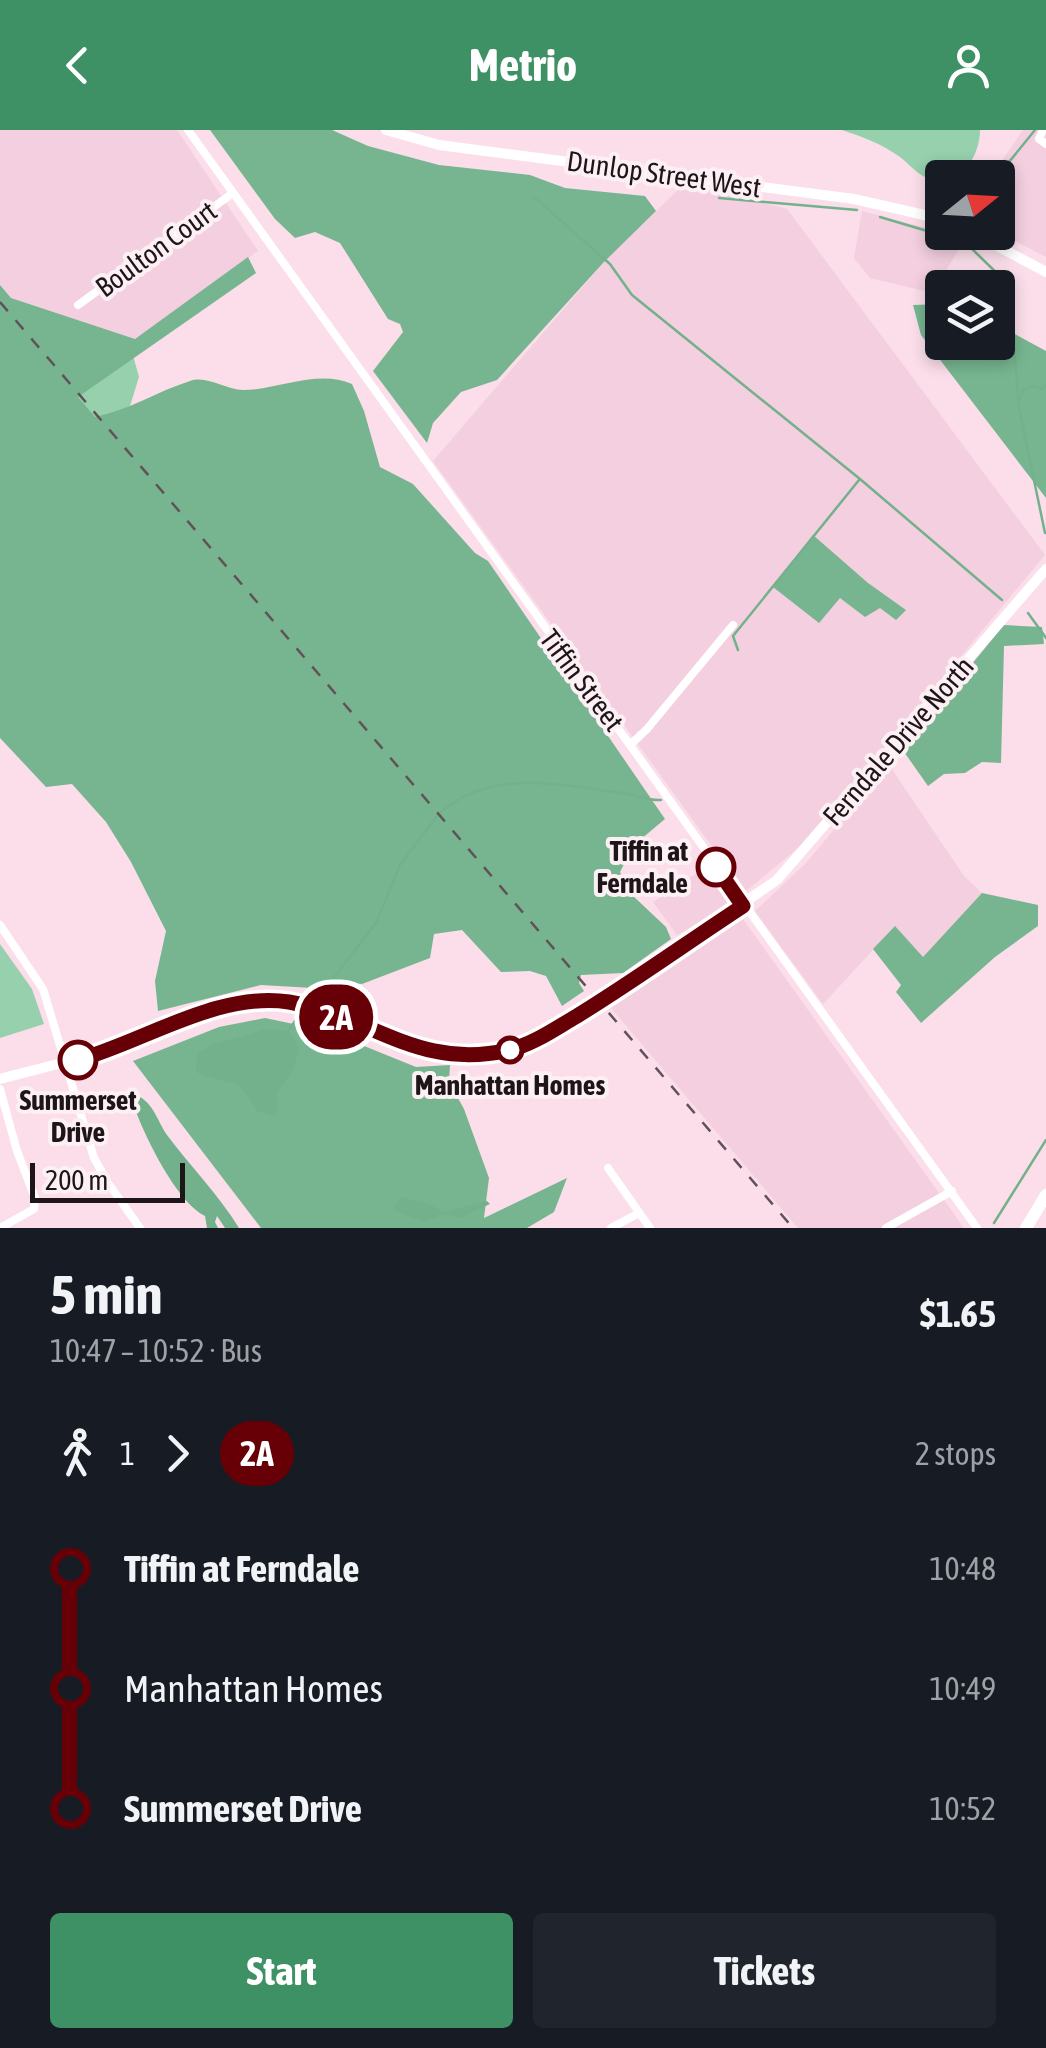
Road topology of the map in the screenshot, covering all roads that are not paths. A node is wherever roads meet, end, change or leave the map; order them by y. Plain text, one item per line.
1 (188, 130) edge
2 (386, 130) edge
3 (1043, 130) edge
4 (1046, 144) edge
5 (233, 193) junction
6 (925, 216) edge
7 (1005, 250) edge
8 (1046, 272) edge
9 (78, 305) dead end
10 (1046, 568) edge
11 (733, 625) dead end
12 (630, 745) junction
13 (743, 906) junction
14 (0, 925) edge
15 (64, 1064) junction
16 (0, 1080) edge
17 (0, 1089) edge
18 (608, 1168) dead end
19 (952, 1191) junction
20 (1046, 1196) edge
21 (639, 1212) junction
22 (137, 1227) edge
23 (0, 1228) edge
24 (611, 1228) edge
25 (650, 1228) edge
26 (886, 1228) edge
27 (978, 1228) edge
28 (1026, 1228) edge

1 - 5 street, Tiffin Street
2 - 6 main road, Dunlop Street West
3 - 4 street
5 - 9 street, Boulton Court
5 - 12 street, Tiffin Street
7 - 8 main road
10 - 13 main road, Ferndale Drive North
11 - 12 street
12 - 13 street, Tiffin Street
13 - 15 main road, Ferndale Drive North
13 - 19 street, Tiffin Street
14 - 15 street
15 - 16 main road, Ferndale Drive North
15 - 22 street
17 - 23 street
18 - 21 street
19 - 26 street
19 - 27 street, Tiffin Street
20 - 28 highway
21 - 24 street
21 - 25 street

